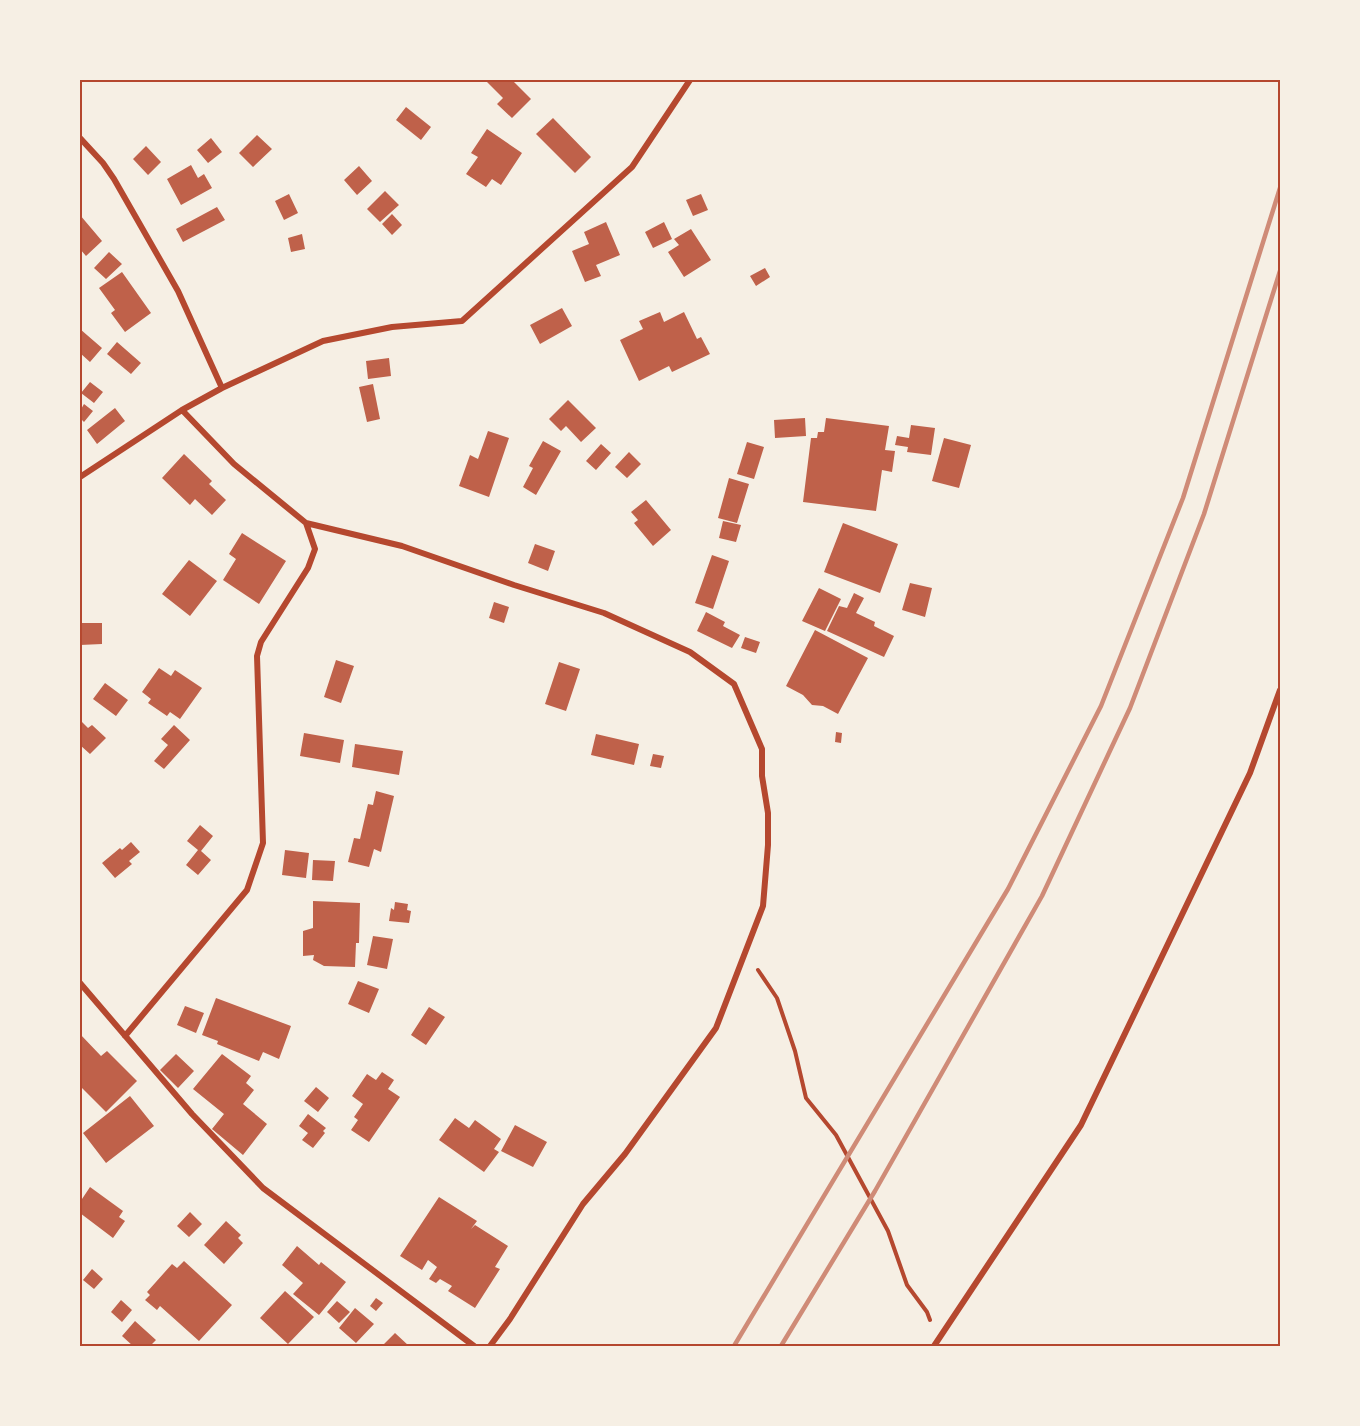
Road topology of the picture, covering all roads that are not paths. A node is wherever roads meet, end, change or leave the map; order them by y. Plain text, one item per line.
1 (690, 80) edge
2 (80, 138) edge
3 (222, 388) junction
4 (182, 410) junction
5 (80, 477) edge
6 (306, 523) junction
7 (1281, 690) edge
8 (80, 983) edge
9 (125, 1036) junction
10 (936, 1344) edge
11 (474, 1347) edge
12 (490, 1347) edge

1 - 3 street
2 - 3 street
3 - 4 street
4 - 5 street
4 - 6 street
6 - 9 street
6 - 12 street
7 - 10 street
8 - 9 street
9 - 11 street

